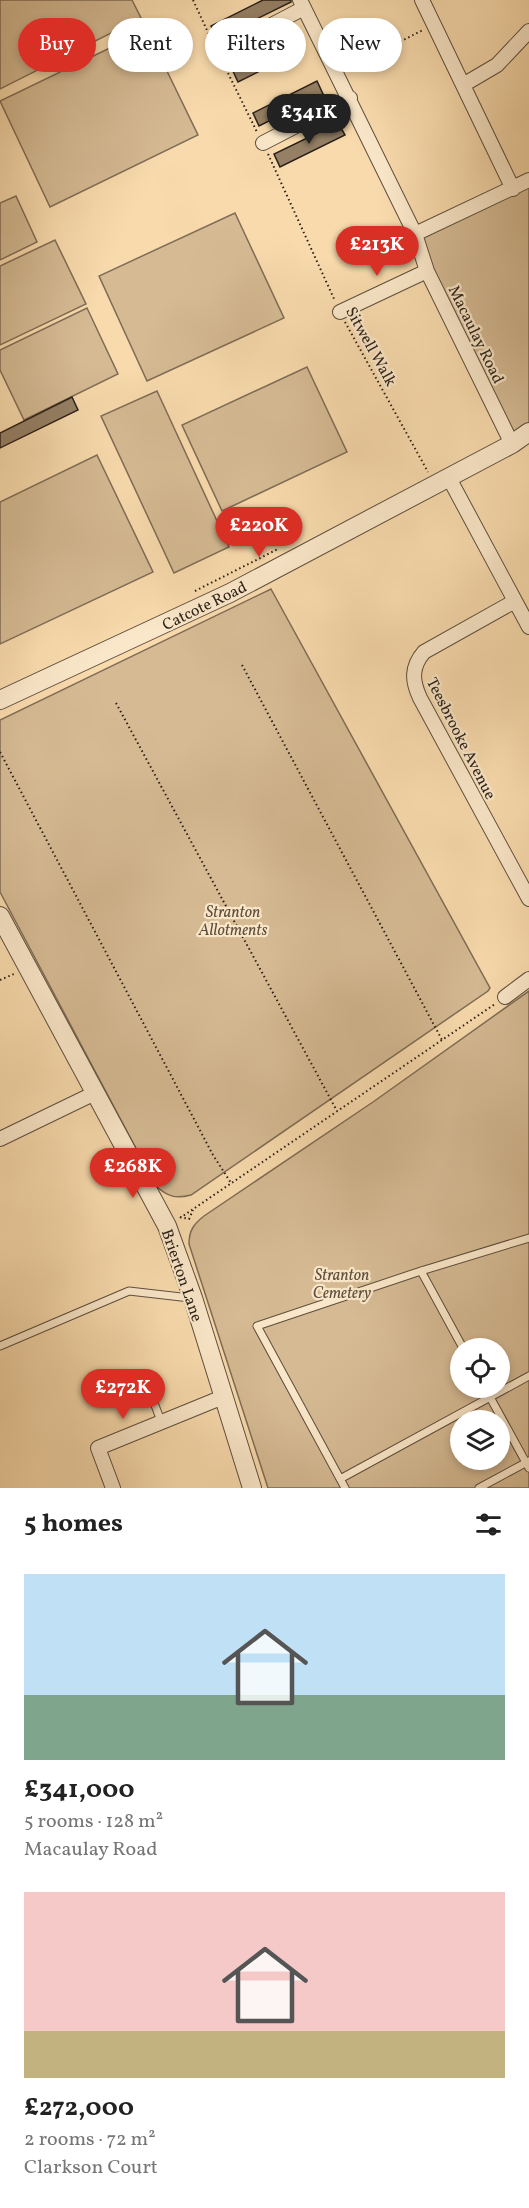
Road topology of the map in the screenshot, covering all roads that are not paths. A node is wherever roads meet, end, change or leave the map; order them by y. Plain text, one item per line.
1 (422, 0) edge
2 (302, 4) edge
3 (278, 18) edge
4 (529, 31) edge
5 (463, 85) junction
6 (350, 98) junction
7 (262, 142) road end
8 (529, 180) edge
9 (513, 189) junction
10 (415, 234) junction
11 (427, 271) junction
12 (340, 312) road end
13 (529, 432) edge
14 (512, 444) junction
15 (448, 478) junction
16 (515, 601) junction
17 (529, 627) edge
18 (0, 700) edge
19 (529, 899) edge
20 (0, 916) edge
21 (526, 985) edge
22 (502, 999) road end
23 (95, 1093) junction
24 (0, 1139) edge
25 (529, 1238) edge
26 (421, 1271) junction
27 (193, 1298) junction
28 (458, 1338) edge
29 (0, 1346) edge
30 (529, 1376) edge
31 (510, 1386) edge
32 (152, 1395) dead end
33 (223, 1397) junction
34 (488, 1398) edge
35 (491, 1398) edge
36 (161, 1421) junction
37 (528, 1464) edge
38 (340, 1479) junction
39 (113, 1488) edge
40 (252, 1488) edge
41 (345, 1488) edge
42 (479, 1488) edge

1 - 5 street
2 - 3 street, Macaulay Road
2 - 6 street, Macaulay Road
4 - 5 street
5 - 9 street
6 - 7 street
6 - 10 street, Macaulay Road
8 - 9 street
9 - 10 street
10 - 11 street, Macaulay Road
11 - 12 street
11 - 14 street, Macaulay Road
13 - 14 street, Catcote Road
14 - 15 street, Catcote Road
15 - 16 street
15 - 18 street, Catcote Road
16 - 17 street
16 - 19 street, Teesbrooke Avenue
20 - 23 street, Brierton Lane
21 - 22 street
23 - 24 street
23 - 27 street, Brierton Lane
25 - 26 lane
26 - 28 lane
26 - 38 lane
27 - 29 lane
27 - 33 street, Brierton Lane
30 - 31 lane
32 - 36 lane
33 - 36 street
33 - 40 street, Brierton Lane
34 - 38 lane
35 - 37 lane
36 - 39 street
37 - 42 lane
38 - 41 lane

